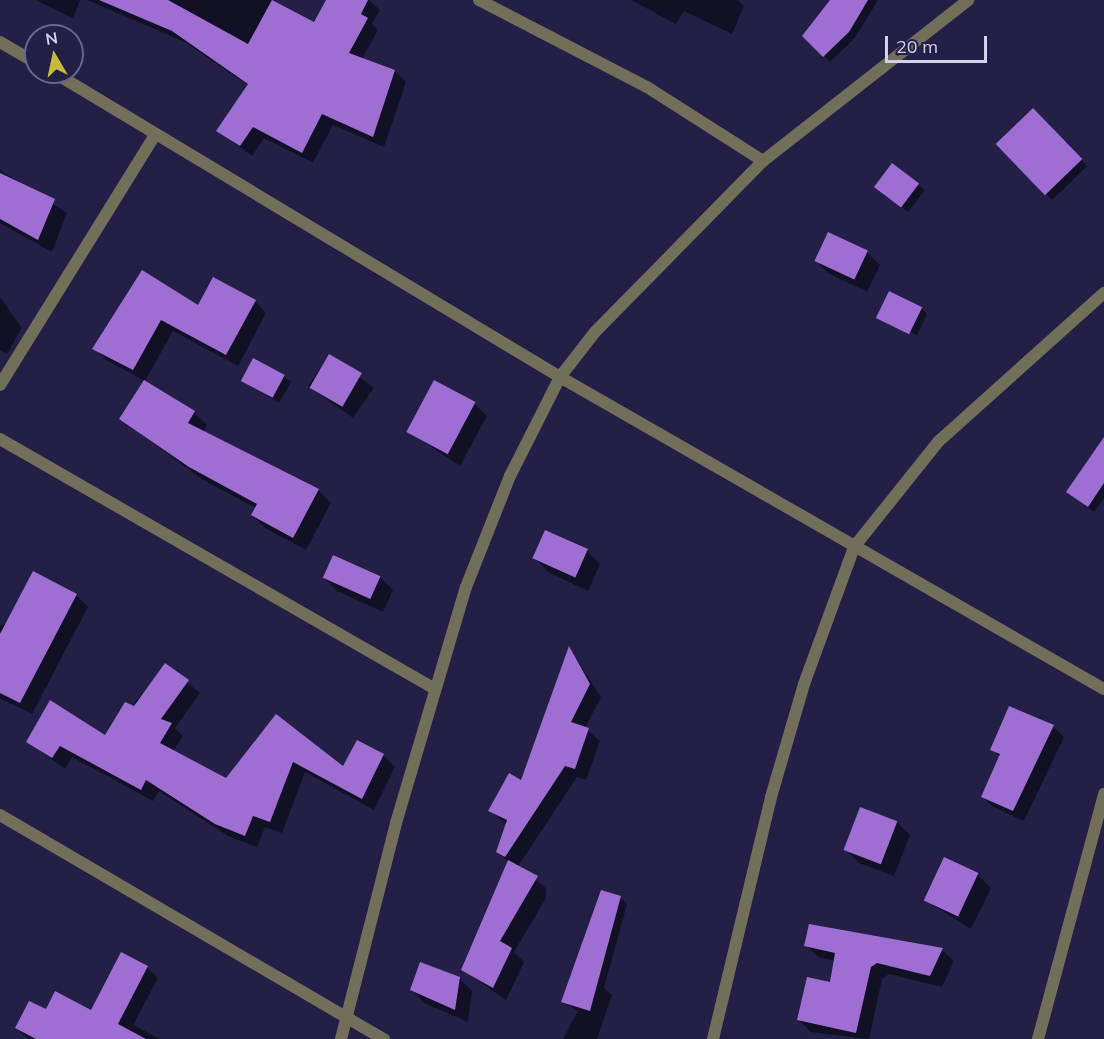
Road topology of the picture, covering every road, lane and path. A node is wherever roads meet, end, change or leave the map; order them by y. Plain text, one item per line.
1 (479, 0) edge
2 (968, 0) edge
3 (0, 42) edge
4 (24, 56) edge
5 (72, 84) edge
6 (155, 135) junction
7 (763, 161) junction
8 (1104, 293) edge
9 (560, 377) junction
10 (0, 385) edge
11 (0, 440) edge
12 (854, 547) junction
13 (435, 689) junction
14 (1104, 689) edge
15 (1104, 794) edge
16 (0, 814) edge
17 (344, 1016) junction
18 (341, 1039) edge
19 (384, 1039) edge
20 (713, 1039) edge
21 (1038, 1039) edge

1 - 7 street
2 - 7 street
3 - 4 street
5 - 6 street
6 - 9 street
6 - 10 street
7 - 9 street
8 - 12 street
9 - 12 street
9 - 13 street
11 - 13 street
12 - 14 street
12 - 20 street
13 - 17 street
15 - 21 street
16 - 17 street
17 - 18 street
17 - 19 street

